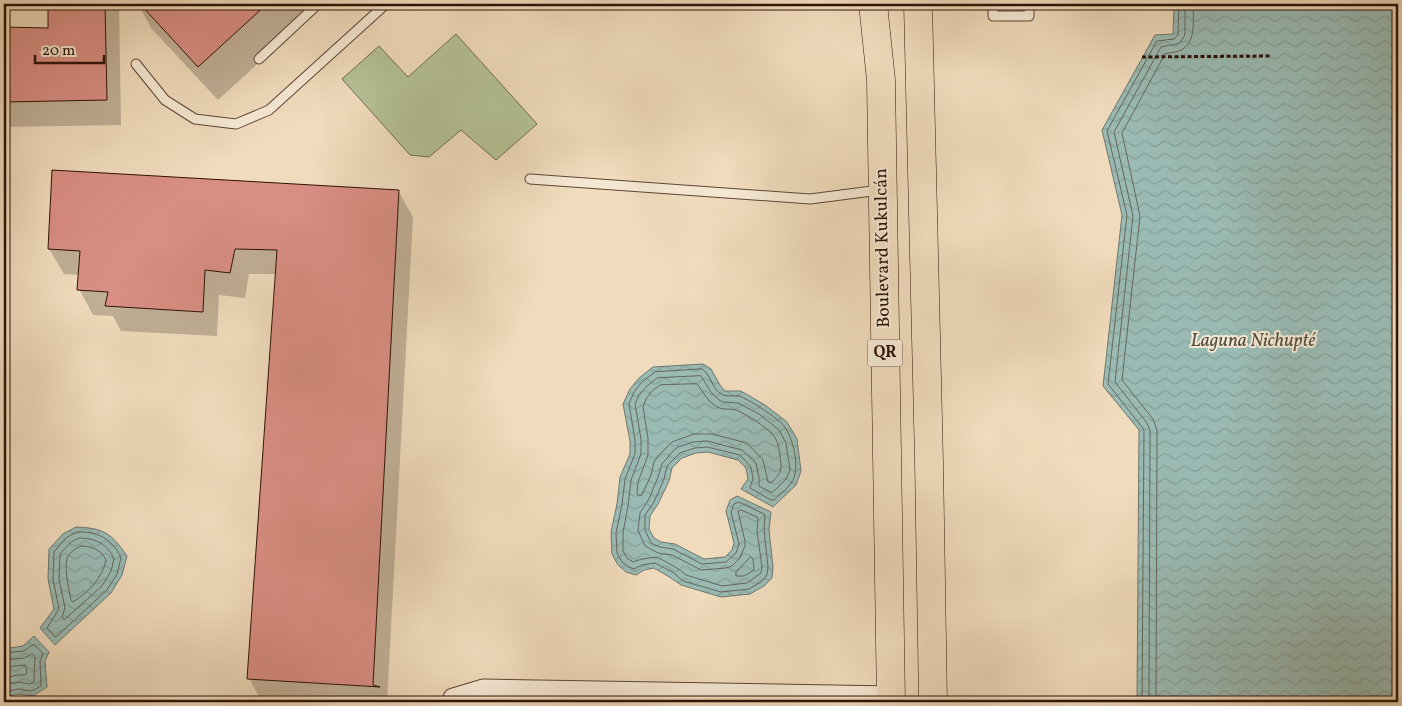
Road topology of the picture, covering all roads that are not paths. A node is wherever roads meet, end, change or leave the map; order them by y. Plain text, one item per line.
1 (318, 4) edge
2 (386, 4) edge
3 (874, 4) edge
4 (918, 4) edge
5 (993, 4) edge
6 (1029, 4) edge
7 (259, 59) dead end
8 (136, 64) dead end
9 (530, 179) dead end
10 (882, 190) junction
11 (891, 699) edge
12 (452, 702) edge
13 (933, 702) edge

1 - 7 lane
2 - 8 lane
3 - 10 main road, Boulevard Kukulcán / QR
4 - 13 main road, QR
5 - 6 lane
9 - 10 lane
10 - 11 main road, Boulevard Kukulcán / QR
11 - 12 street

